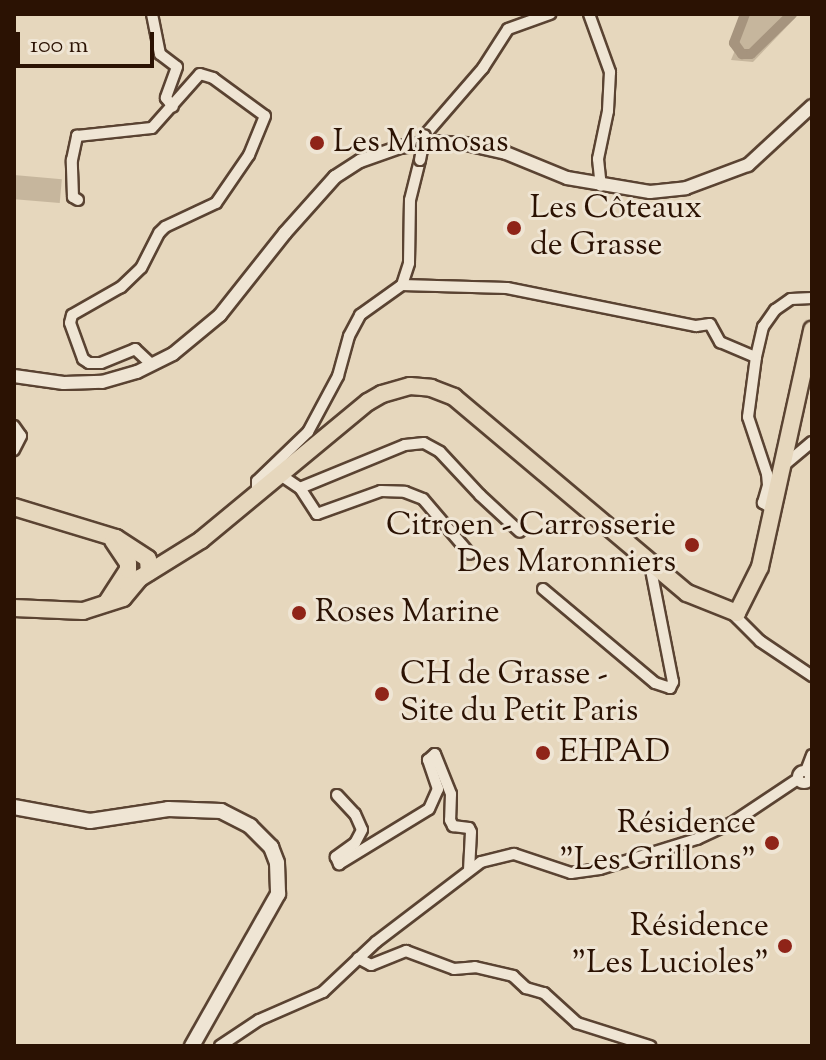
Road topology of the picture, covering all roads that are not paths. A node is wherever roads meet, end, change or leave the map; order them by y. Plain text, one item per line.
1 (152, 14) edge
2 (550, 14) edge
3 (589, 14) edge
4 (812, 106) edge
5 (173, 107) junction
6 (601, 186) junction
7 (78, 200) dead end
8 (402, 285) junction
9 (812, 298) edge
10 (812, 330) edge
11 (756, 357) junction
12 (152, 365) junction
13 (14, 376) edge
14 (14, 426) edge
15 (812, 442) edge
16 (14, 450) edge
17 (782, 467) junction
18 (279, 474) junction
19 (300, 488) junction
20 (257, 493) junction
21 (14, 507) edge
22 (773, 509) junction
23 (520, 532) dead end
24 (470, 554) dead end
25 (649, 560) junction
26 (138, 566) junction
27 (543, 589) dead end
28 (737, 606) junction
29 (14, 608) edge
30 (812, 676) edge
31 (812, 755) edge
32 (806, 781) edge
33 (337, 795) dead end
34 (14, 807) edge
35 (469, 870) junction
36 (358, 958) junction
37 (192, 1046) edge
38 (220, 1046) edge
39 (650, 1046) edge

1 - 5 street
2 - 8 street, bridge
3 - 6 street
4 - 6 street
5 - 7 street
5 - 12 street
6 - 12 street
8 - 11 street
8 - 20 street
9 - 11 street
10 - 17 main road
11 - 22 street
12 - 13 street
14 - 16 street
15 - 17 street
17 - 22 main road
18 - 19 street
18 - 20 main road
18 - 25 main road
19 - 23 street
19 - 24 street
20 - 26 main road
21 - 26 main road
22 - 28 main road
25 - 27 street
25 - 28 main road
26 - 29 main road
28 - 30 street
31 - 32 street
32 - 35 street
33 - 35 street
34 - 37 main road
35 - 36 street
36 - 38 street
36 - 39 street

